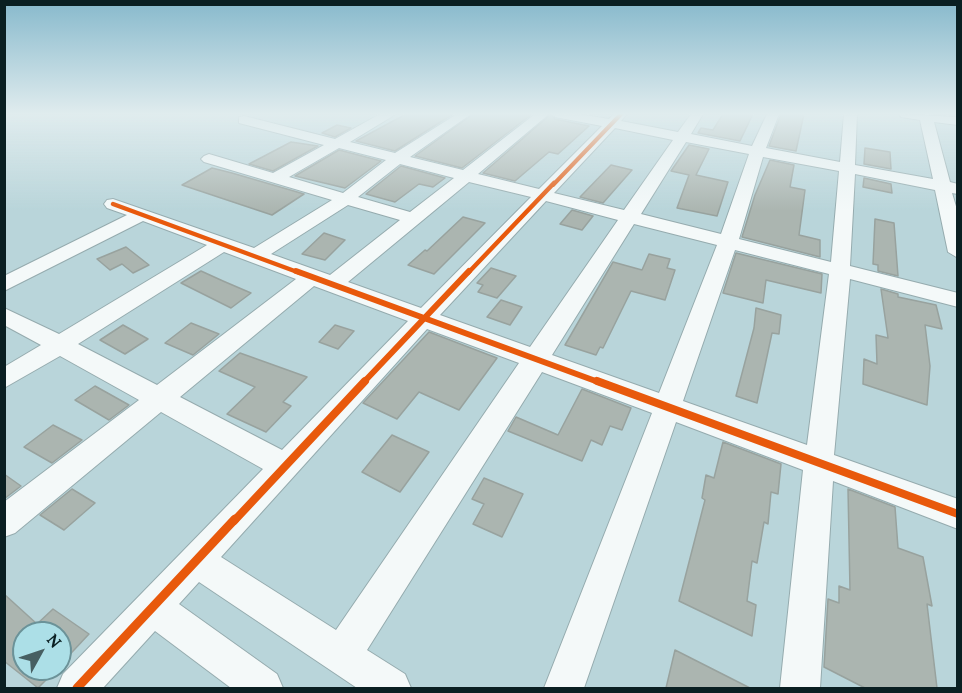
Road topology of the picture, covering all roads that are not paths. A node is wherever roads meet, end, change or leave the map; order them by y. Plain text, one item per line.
1 (334, 146) edge
2 (347, 146) edge
3 (416, 146) edge
4 (503, 146) edge
5 (590, 146) edge
6 (676, 146) edge
7 (732, 146) edge
8 (759, 146) edge
9 (848, 146) edge
10 (936, 146) edge
11 (757, 151) junction
12 (209, 159) dead end
13 (397, 159) junction
14 (846, 168) junction
15 (467, 176) junction
16 (274, 179) junction
17 (950, 188) edge
18 (542, 195) junction
19 (344, 200) junction
20 (113, 204) dead end
21 (142, 215) junction
22 (629, 217) junction
23 (414, 219) junction
24 (728, 242) junction
25 (223, 244) junction
26 (957, 252) edge
27 (255, 256) junction
28 (840, 271) junction
29 (322, 281) junction
30 (4, 285) edge
31 (957, 300) edge
32 (4, 315) edge
33 (424, 318) junction
34 (62, 346) junction
35 (536, 359) junction
36 (4, 379) edge
37 (160, 398) junction
38 (665, 407) junction
39 (819, 463) junction
40 (285, 466) junction
41 (957, 514) edge
42 (4, 522) edge
43 (195, 560) junction
44 (153, 607) junction
45 (341, 656) junction
46 (77, 688) edge
47 (263, 688) edge
48 (391, 688) edge
49 (564, 688) edge
50 (800, 688) edge

1 - 16 street
2 - 13 street
3 - 13 street
4 - 15 street
5 - 18 street
6 - 22 street
7 - 11 street
8 - 11 street
9 - 14 street
10 - 17 street
11 - 14 street
11 - 24 street
12 - 16 street
13 - 15 street
13 - 19 street
14 - 17 street
14 - 28 street
15 - 18 street
15 - 23 street
16 - 19 street
17 - 26 street
18 - 22 street
18 - 33 street
19 - 23 street
19 - 27 street
20 - 21 street
21 - 25 street
21 - 30 street
22 - 24 street
22 - 35 street
23 - 29 street
24 - 28 street
24 - 38 street
25 - 27 street
25 - 34 street
27 - 29 street
28 - 31 street
28 - 39 street
29 - 33 street
29 - 37 street
32 - 34 street
33 - 35 street
33 - 40 street
34 - 36 street
34 - 37 street
35 - 38 street
35 - 45 street
37 - 40 street
37 - 42 street
38 - 39 street
38 - 49 street
39 - 41 street
39 - 50 street
40 - 43 street
43 - 44 street
43 - 45 street
44 - 46 street
44 - 47 street
45 - 48 street

